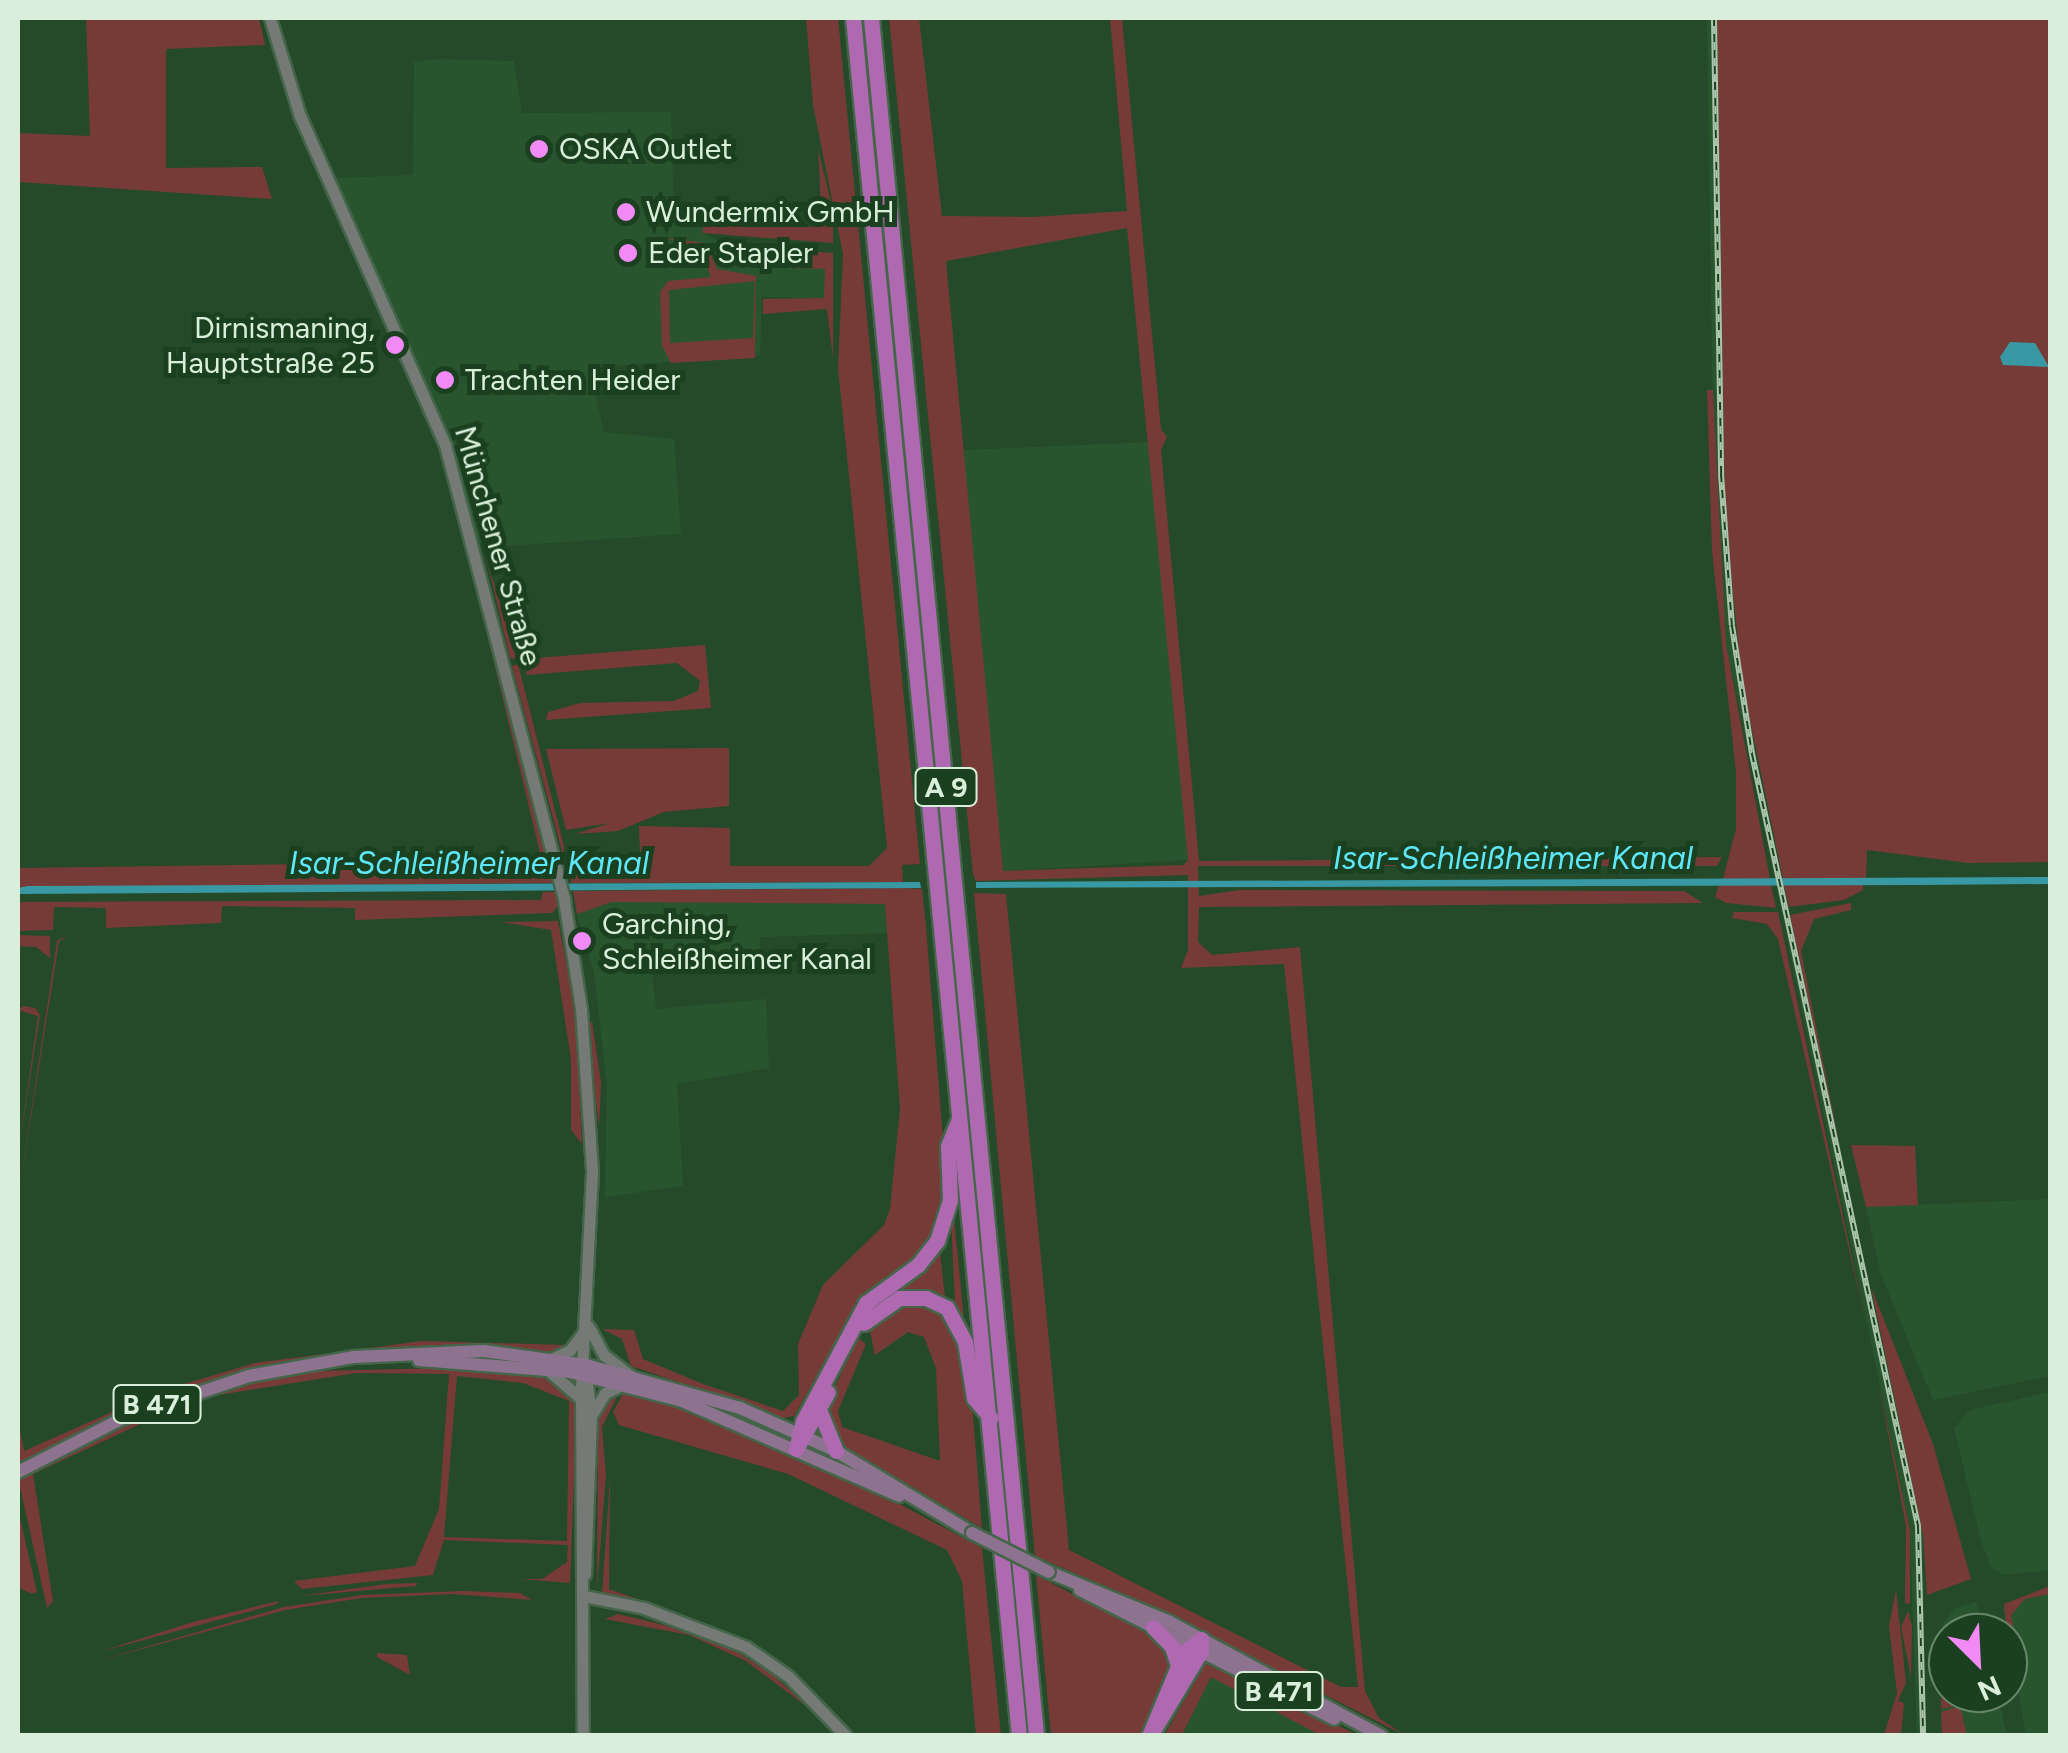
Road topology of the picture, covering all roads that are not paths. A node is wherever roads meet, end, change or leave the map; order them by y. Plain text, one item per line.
1 (270, 18) edge
2 (853, 18) edge
3 (871, 18) edge
4 (879, 18) edge
5 (874, 44) junction
6 (960, 1118) junction
7 (588, 1326) junction
8 (548, 1364) junction
9 (586, 1370) junction
10 (626, 1380) junction
11 (581, 1401) junction
12 (820, 1412) junction
13 (591, 1417) junction
14 (990, 1418) junction
15 (800, 1440) junction
16 (836, 1452) junction
17 (18, 1472) edge
18 (908, 1498) junction
19 (584, 1574) junction
20 (1070, 1582) junction
21 (584, 1596) junction
22 (1153, 1627) junction
23 (1197, 1645) junction
24 (1178, 1666) junction
25 (1367, 1731) edge
26 (584, 1736) edge
27 (846, 1736) edge
28 (1018, 1736) edge
29 (1036, 1736) edge
30 (1150, 1736) edge

1 - 7 main road, Münchener Straße
2 - 6 highway, A 9
3 - 5 highway, A 9
4 - 5 highway
5 - 29 highway, A 9
6 - 14 highway, A 9
6 - 15 highway
7 - 8 main road
7 - 9 main road
7 - 10 main road
8 - 9 main road, B 471
8 - 11 main road
8 - 17 main road, B 471
9 - 10 main road, B 471
9 - 11 main road
9 - 13 main road
10 - 13 main road
10 - 15 main road, B 471
11 - 19 main road
12 - 14 highway
12 - 15 highway
12 - 16 highway
13 - 19 main road
14 - 28 highway, A 9
15 - 16 main road, B 471
15 - 18 main road, B 471
16 - 18 main road, B 471
18 - 20 main road, B 471, bridge
19 - 21 main road
20 - 22 main road, B 471
20 - 23 main road, B 471
21 - 26 main road
21 - 27 main road
22 - 23 main road, B 471
22 - 24 highway
23 - 24 highway
23 - 25 main road, B 471
23 - 30 highway
24 - 30 highway

